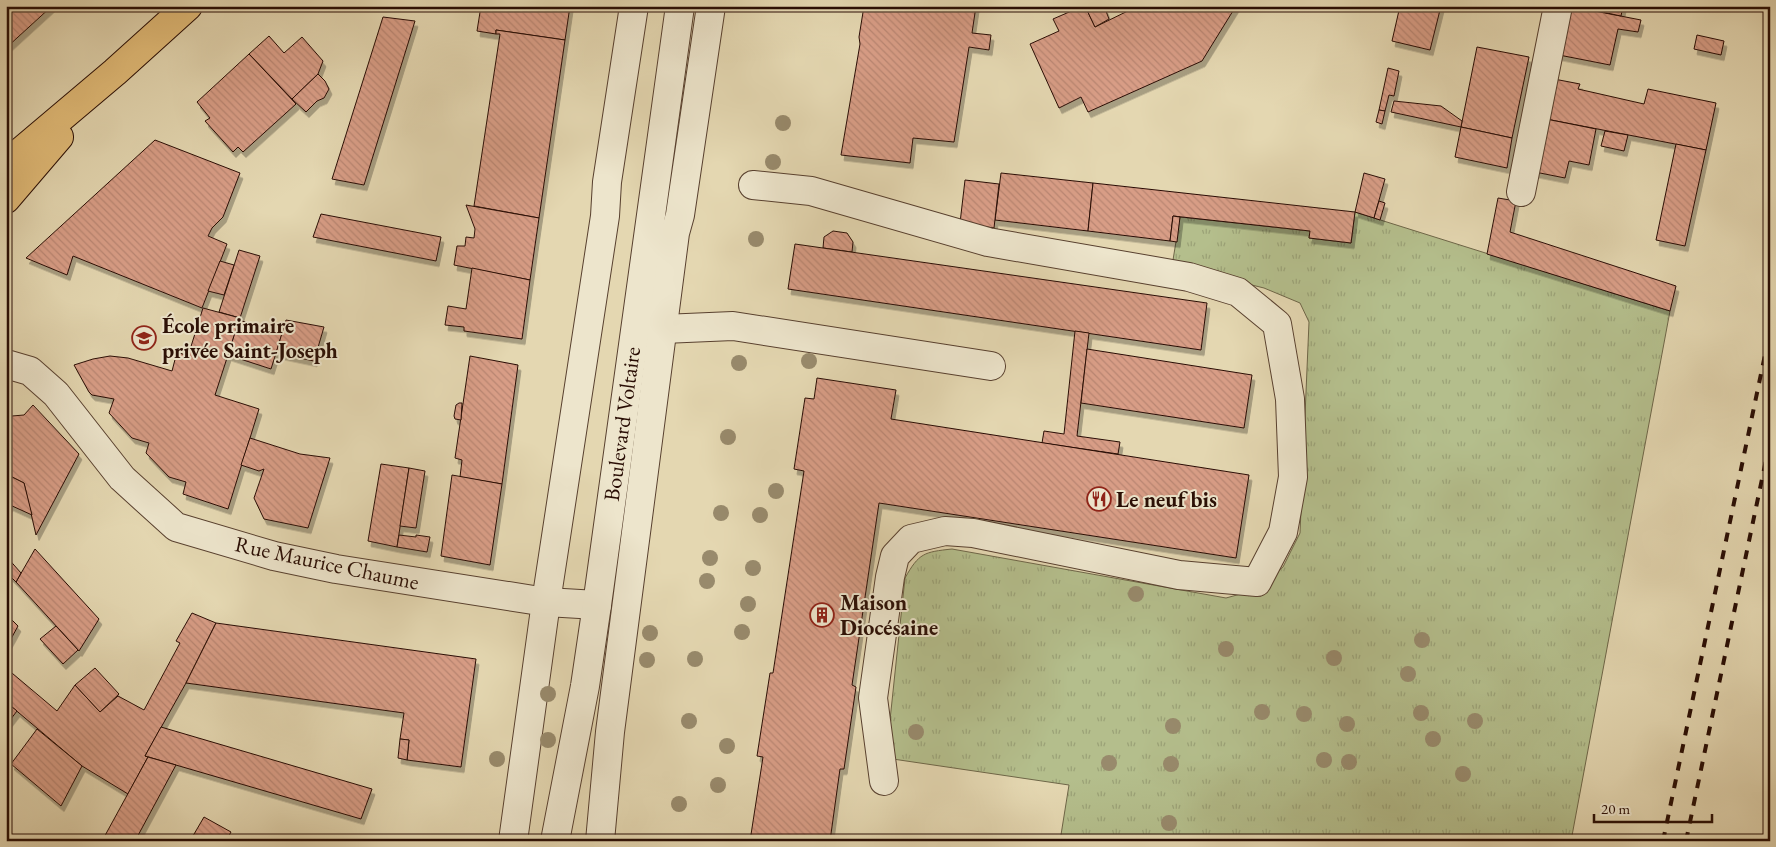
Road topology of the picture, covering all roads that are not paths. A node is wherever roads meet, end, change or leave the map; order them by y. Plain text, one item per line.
1 (188, 6) edge
2 (634, 6) edge
3 (680, 6) edge
4 (711, 6) edge
5 (1558, 6) edge
6 (115, 72) junction
7 (6, 164) edge
8 (753, 185) dead end
9 (1521, 192) dead end
10 (6, 198) edge
11 (662, 329) junction
12 (6, 364) edge
13 (991, 366) dead end
14 (546, 602) junction
15 (597, 605) junction
16 (884, 781) dead end
17 (513, 841) edge
18 (555, 841) edge
19 (600, 841) edge

1 - 6 main road
2 - 14 street
3 - 15 street, Boulevard Voltaire
4 - 11 street, Boulevard Voltaire
5 - 9 street
6 - 7 main road
6 - 10 main road
8 - 16 street
11 - 13 street
11 - 19 street, Boulevard Voltaire
12 - 14 street, Rue Maurice Chaume
14 - 15 street, Rue Maurice Chaume
14 - 17 street
15 - 18 street, Boulevard Voltaire

